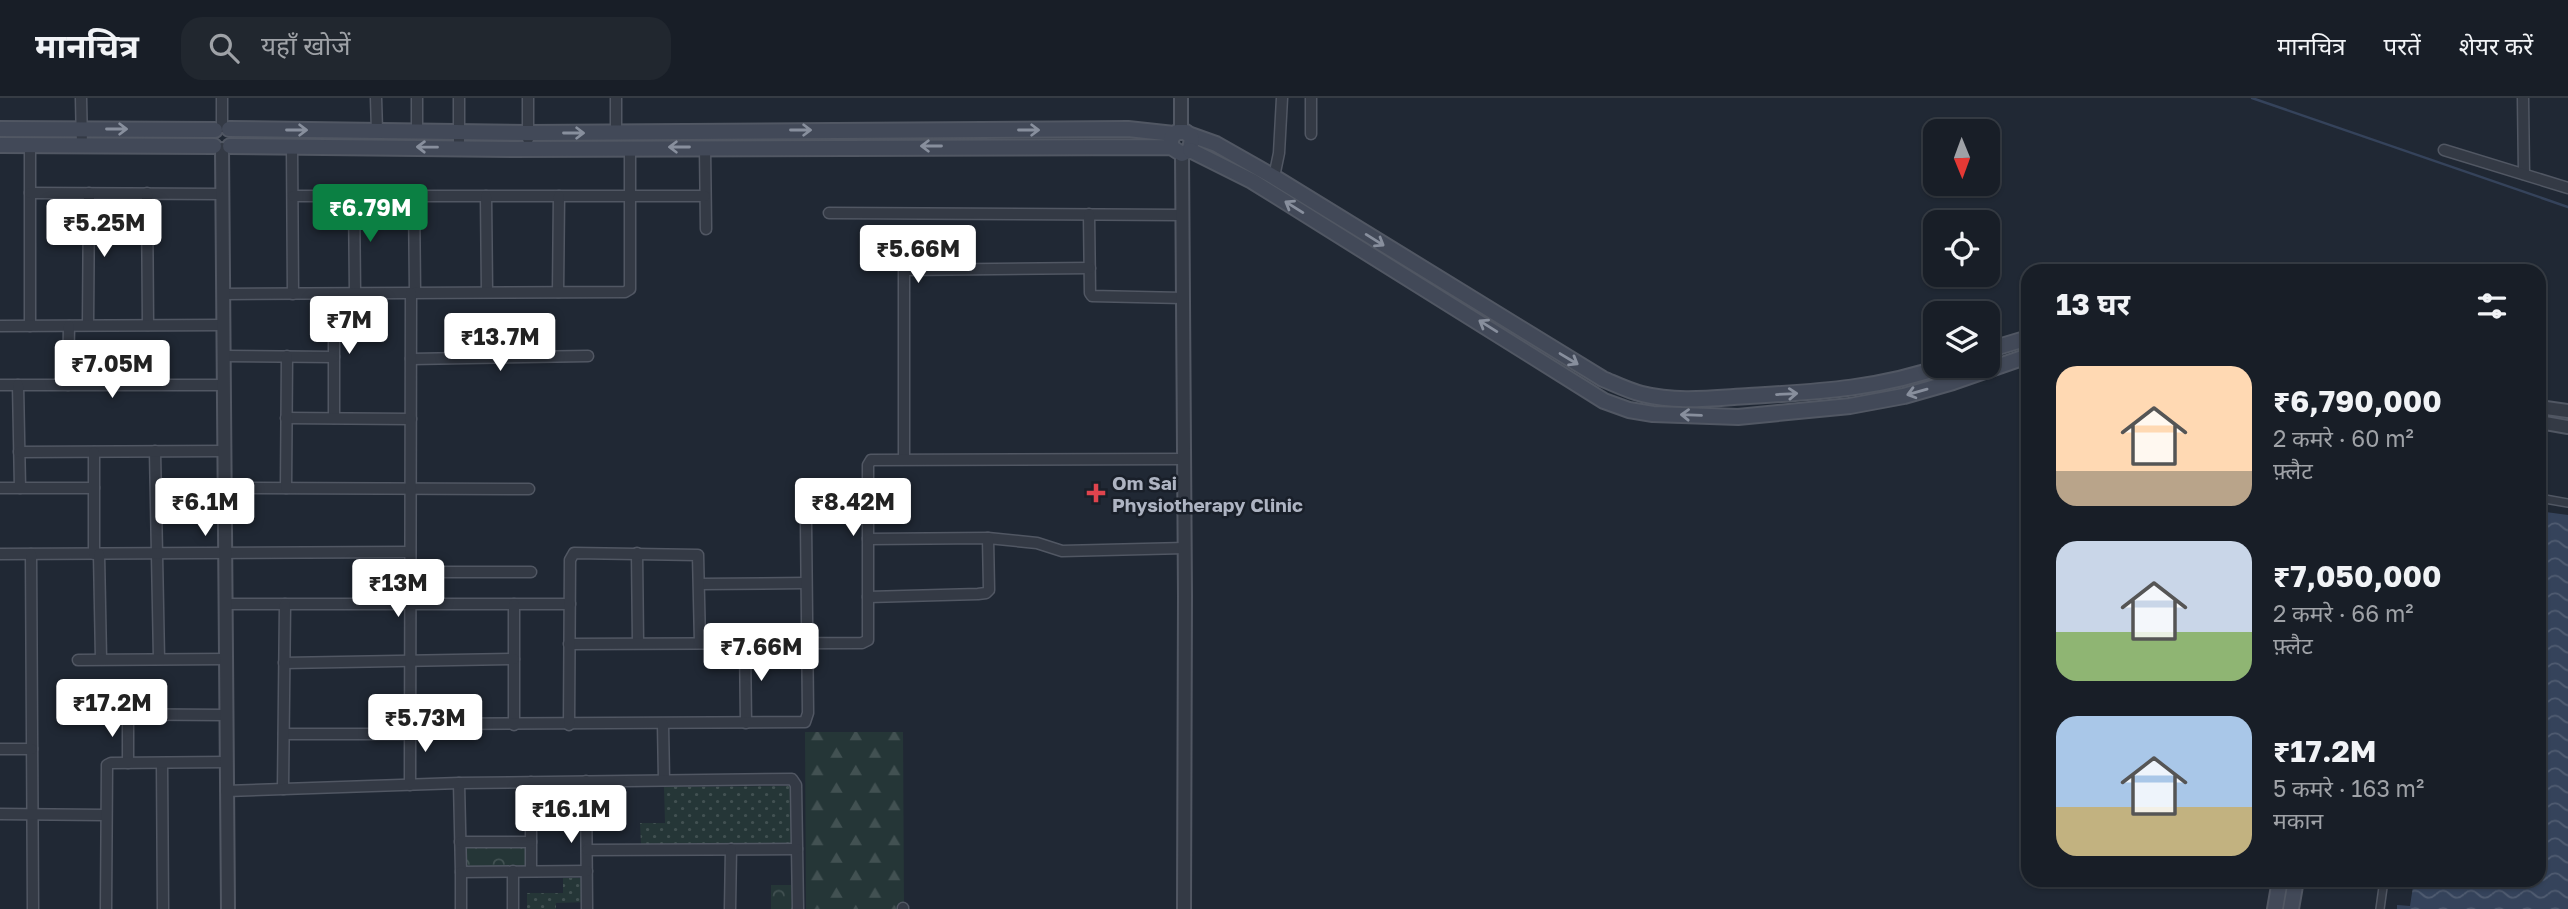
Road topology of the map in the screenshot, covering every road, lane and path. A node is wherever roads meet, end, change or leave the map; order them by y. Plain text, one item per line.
1 (81, 98) edge
2 (222, 98) edge
3 (376, 98) edge
4 (417, 98) edge
5 (459, 98) edge
6 (528, 98) edge
7 (616, 98) edge
8 (1181, 98) edge
9 (1282, 98) edge
10 (1311, 98) edge
11 (2523, 98) edge
12 (0, 129) edge
13 (82, 129) junction
14 (222, 129) junction
15 (377, 131) junction
16 (417, 131) junction
17 (459, 132) junction
18 (528, 133) junction
19 (616, 133) junction
20 (1311, 134) dead end
21 (1181, 142) junction
22 (0, 145) edge
23 (30, 145) junction
24 (82, 145) junction
25 (292, 146) junction
26 (705, 146) junction
27 (222, 147) junction
28 (630, 147) junction
29 (459, 148) junction
30 (527, 148) junction
31 (2444, 150) dead end
32 (2524, 174) junction
33 (1274, 177) junction
34 (2568, 187) edge
35 (30, 192) junction
36 (89, 193) junction
37 (147, 193) junction
38 (222, 194) junction
39 (293, 196) junction
40 (354, 196) junction
41 (414, 196) junction
42 (486, 196) junction
43 (559, 196) junction
44 (631, 196) junction
45 (705, 196) junction
46 (829, 213) dead end
47 (1089, 214) junction
48 (1182, 215) junction
49 (706, 229) dead end
50 (1090, 268) junction
51 (487, 292) junction
52 (558, 292) junction
53 (334, 293) junction
54 (355, 293) junction
55 (413, 293) junction
56 (223, 294) junction
57 (293, 294) junction
58 (1182, 298) junction
59 (148, 325) junction
60 (223, 325) junction
61 (0, 326) edge
62 (30, 326) junction
63 (69, 326) junction
64 (88, 326) junction
65 (2021, 340) edge
66 (2000, 346) edge
67 (224, 356) junction
68 (286, 356) junction
69 (588, 356) dead end
70 (334, 357) junction
71 (2021, 358) edge
72 (411, 359) junction
73 (1923, 372) edge
74 (68, 385) junction
75 (224, 385) junction
76 (0, 386) edge
77 (18, 386) junction
78 (2546, 408) edge
79 (2568, 411) edge
80 (286, 418) junction
81 (334, 418) junction
82 (411, 419) junction
83 (2546, 423) edge
84 (2568, 426) edge
85 (155, 451) junction
86 (224, 451) junction
87 (19, 452) junction
88 (94, 452) junction
89 (904, 458) junction
90 (1184, 458) junction
91 (0, 488) edge
92 (20, 488) junction
93 (94, 488) junction
94 (225, 488) junction
95 (286, 488) junction
96 (411, 489) junction
97 (529, 489) dead end
98 (2546, 499) edge
99 (2568, 503) edge
100 (806, 523) dead end
101 (988, 538) junction
102 (869, 539) junction
103 (1185, 548) junction
104 (410, 552) junction
105 (157, 553) junction
106 (225, 553) junction
107 (637, 553) junction
108 (0, 554) edge
109 (32, 554) junction
110 (96, 554) junction
111 (410, 572) junction
112 (531, 572) dead end
113 (806, 583) junction
114 (699, 584) junction
115 (869, 597) junction
116 (225, 604) junction
117 (285, 604) junction
118 (410, 604) junction
119 (514, 604) junction
120 (570, 604) junction
121 (745, 642) junction
122 (806, 642) junction
123 (638, 643) junction
124 (700, 643) junction
125 (569, 644) junction
126 (102, 659) junction
127 (159, 659) junction
128 (226, 659) junction
129 (514, 659) junction
130 (78, 660) dead end
131 (410, 661) junction
132 (284, 663) junction
133 (76, 714) dead end
134 (128, 714) junction
135 (226, 715) junction
136 (746, 723) junction
137 (514, 724) junction
138 (569, 724) junction
139 (663, 724) junction
140 (410, 729) junction
141 (284, 734) junction
142 (0, 749) edge
143 (32, 749) junction
144 (227, 762) junction
145 (128, 763) junction
146 (162, 763) junction
147 (664, 780) junction
148 (586, 781) junction
149 (531, 782) junction
150 (459, 783) junction
151 (410, 785) junction
152 (283, 789) junction
153 (226, 791) junction
154 (0, 814) edge
155 (32, 814) junction
156 (105, 815) junction
157 (460, 842) junction
158 (531, 842) junction
159 (731, 849) junction
160 (797, 849) junction
161 (587, 850) junction
162 (587, 870) junction
163 (513, 871) junction
164 (531, 871) junction
165 (461, 872) junction
166 (2279, 887) edge
167 (2295, 887) edge
168 (2383, 887) edge
169 (33, 909) edge
170 (106, 909) edge
171 (163, 909) edge
172 (228, 909) edge
173 (461, 909) edge
174 (513, 909) edge
175 (587, 909) edge
176 (730, 909) edge
177 (798, 909) edge
178 (1184, 909) edge
179 (2275, 909) edge
180 (2291, 909) edge
181 (2379, 909) edge

1 - 13 street
2 - 14 street
3 - 15 street
4 - 16 street
5 - 17 street
6 - 18 street
7 - 19 street
8 - 21 street
9 - 33 street
10 - 20 street
11 - 32 street
12 - 13 main road
13 -> 14 main road
13 - 24 street
14 -> 15 main road
14 - 27 main road
14 - 27 main road
15 - 16 main road
16 - 17 main road
17 - 18 main road
17 - 29 street
18 -> 19 main road
18 - 30 street
19 -> 21 main road
21 -> 26 main road
21 - 33 main road
21 - 48 street
71 -> 21 main road
22 - 23 main road
23 - 24 main road
23 - 35 street
24 - 27 main road
25 - 27 main road
29 -> 25 main road
25 - 39 street
26 -> 28 main road
26 - 45 street
27 - 38 street
28 - 30 main road
28 - 44 street
29 - 30 main road
31 - 32 street
32 - 34 street
33 -> 73 main road
35 - 36 street
35 - 62 street
36 - 37 street
36 - 64 street
37 - 38 street
37 - 59 street
38 - 56 street
39 - 40 street
39 - 57 street
40 - 41 street
40 - 54 street
41 - 42 street
41 - 55 street
42 - 43 street
42 - 51 street
43 - 44 street
43 - 52 street
44 - 45 street
44 - 52 street
45 - 49 street
46 - 47 street
47 - 48 street
47 - 50 street
48 - 58 street
50 - 58 street
50 - 89 street
51 - 52 street
51 - 55 street
53 - 54 street
53 - 57 street
53 - 70 street
54 - 55 street
55 - 72 street
56 - 57 street
56 - 60 street
58 - 90 street
59 - 60 street
59 - 64 street
60 - 67 street
61 - 62 street
62 - 63 street
63 - 64 street
63 - 74 street
65 - 66 main road
67 - 68 street
67 - 75 street
68 - 70 street
68 - 80 street
69 - 72 street
70 - 81 street
72 - 82 street
74 - 75 street
74 - 77 street
75 - 86 street
76 - 77 street
77 - 87 street
78 - 79 street
80 - 81 street
80 - 95 street
81 - 82 street
82 - 96 street
83 - 84 street
85 - 86 street
85 - 88 street
85 - 105 street
86 - 94 street
87 - 88 street
87 - 92 street
88 - 93 street
89 - 90 street
89 - 102 street
90 - 103 street
91 - 92 street
92 - 93 street
93 - 110 street
94 - 95 street
94 - 106 street
95 - 96 street
96 - 97 street
96 - 104 street
98 - 99 street
100 - 113 street
101 - 102 street
101 - 103 street
101 - 115 street
102 - 115 street
103 - 178 street
104 - 106 street
104 - 111 street
105 - 106 street
105 - 110 street
105 - 127 street
106 - 116 street
107 - 114 street
107 - 120 street
107 - 123 street
108 - 109 street
109 - 110 street
109 - 143 street
110 - 126 street
111 - 112 street
111 - 118 street
113 - 114 street
113 - 122 street
114 - 124 street
115 - 122 street
116 - 117 street
116 - 128 street
117 - 118 street
117 - 132 street
118 - 119 street
118 - 131 street
119 - 120 street
119 - 129 street
120 - 125 street
121 - 122 street
121 - 124 street
121 - 136 street
122 - 136 street
123 - 124 street
123 - 125 street
125 - 138 street
126 - 127 street
126 - 130 street
127 - 128 street
128 - 135 street
129 - 131 street
129 - 137 street
131 - 132 street
131 - 140 street
132 - 141 street
133 - 134 street
134 - 135 street
134 - 145 street
135 - 144 street
136 - 139 street
137 - 138 street
137 - 140 street
138 - 139 street
139 - 147 street
140 - 141 street
140 - 151 street
141 - 152 street
142 - 143 street
143 - 155 street
144 - 146 street
144 - 153 street
145 - 146 street
145 - 156 street
146 - 171 street
147 - 148 street
147 - 160 street
148 - 149 street
148 - 161 street
149 - 150 street
149 - 158 street
150 - 151 street
150 - 157 street
151 - 152 street
152 - 153 street
153 - 172 street
154 - 155 street
155 - 156 street
155 - 169 street
156 - 170 street
157 - 158 street
157 - 165 street
158 - 164 street
159 - 160 street
159 - 161 street
159 - 176 street
160 - 177 street
161 - 162 street
162 - 164 street
162 - 175 street
163 - 164 street
163 - 165 street
163 - 174 street
165 - 173 street
166 - 179 main road
167 - 180 main road
168 - 181 street

